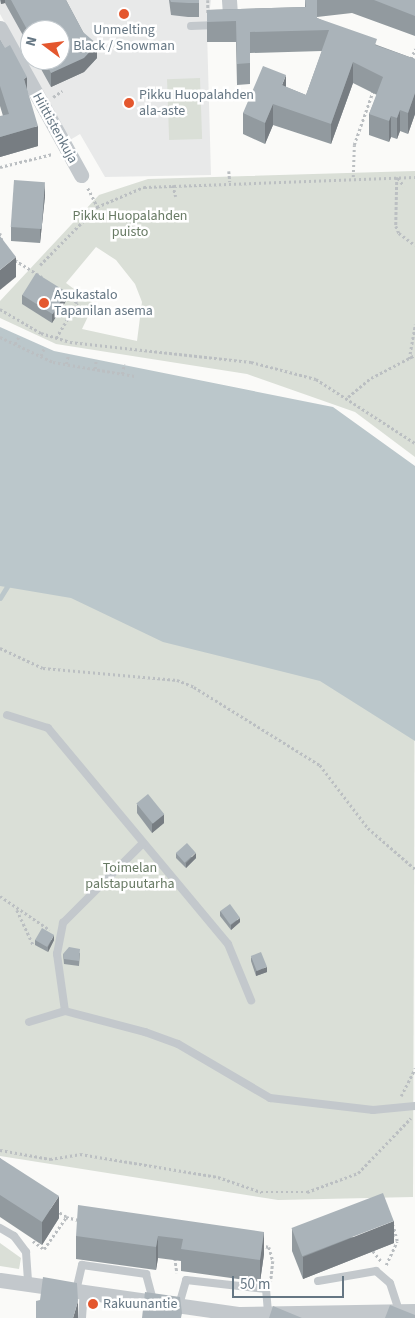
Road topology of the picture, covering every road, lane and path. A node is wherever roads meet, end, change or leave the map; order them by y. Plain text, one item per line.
1 (229, 0) edge
2 (230, 16) joint
3 (191, 26) dead end
4 (0, 28) edge
5 (415, 48) edge
6 (402, 60) edge
7 (410, 63) junction
8 (415, 65) edge
9 (376, 82) edge
10 (68, 150) junction
11 (0, 167) edge
12 (229, 171) dead end
13 (81, 174) joint
14 (353, 177) junction
15 (397, 177) junction
16 (415, 177) edge
17 (230, 182) junction
18 (173, 185) junction
19 (404, 186) dead end
20 (176, 197) dead end
21 (97, 207) junction
22 (102, 216) dead end
23 (0, 233) edge
24 (415, 246) edge
25 (4, 247) edge
26 (6, 254) edge
27 (40, 265) dead end
28 (49, 282) edge
29 (63, 292) edge
30 (0, 309) edge
31 (415, 326) edge
32 (19, 336) dead end
33 (0, 337) edge
34 (56, 338) junction
35 (15, 344) junction
36 (44, 348) dead end
37 (415, 355) edge
38 (41, 356) junction
39 (68, 356) dead end
40 (96, 360) dead end
41 (408, 361) junction
42 (66, 364) junction
43 (124, 364) dead end
44 (94, 369) junction
45 (122, 374) junction
46 (135, 376) dead end
47 (348, 397) junction
48 (415, 443) edge
49 (0, 648) edge
50 (7, 715) dead end
51 (142, 844) junction
52 (415, 869) edge
53 (0, 898) edge
54 (17, 908) junction
55 (59, 937) junction
56 (33, 944) edge
57 (251, 1000) dead end
58 (65, 1011) junction
59 (29, 1022) dead end
60 (415, 1068) edge
61 (415, 1106) edge
62 (394, 1108) junction
63 (415, 1114) edge
64 (0, 1150) edge
65 (50, 1207) edge
66 (66, 1217) junction
67 (391, 1220) edge
68 (90, 1222) edge
69 (0, 1228) edge
70 (257, 1244) edge
71 (372, 1251) dead end
72 (26, 1252) junction
73 (176, 1254) edge
74 (385, 1266) junction
75 (380, 1274) junction
76 (0, 1280) edge
77 (186, 1280) junction
78 (318, 1281) dead end
79 (28, 1284) junction
80 (80, 1291) junction
81 (153, 1302) junction
82 (268, 1308) junction
83 (184, 1309) junction
84 (399, 1311) junction
85 (415, 1311) edge
86 (347, 1315) edge
87 (240, 1316) edge
88 (82, 1318) edge

1 - 2 street
2 - 3 lane
4 - 10 street, Hiittistenkuja
5 - 7 path
6 - 7 path
7 - 8 path
9 - 14 path
10 - 11 path
10 - 13 street, Hiittistenkuja
12 - 17 path
13 - 21 path
14 - 15 path
14 - 17 path
15 - 16 path
15 - 19 path
15 - 24 path
17 - 18 path
18 - 20 path
18 - 21 path
21 - 22 path
21 - 27 path
23 - 25 path
26 - 28 path
29 - 34 path
30 - 34 path
31 - 41 path
32 - 35 path
33 - 35 path
34 - 47 path
35 - 38 path
36 - 38 path
37 - 41 path
38 - 42 path
39 - 42 path
40 - 44 path
41 - 47 path
42 - 44 path
43 - 45 path
44 - 45 path
45 - 46 path
47 - 48 path
49 - 52 path
50 - 51 lane
51 - 55 lane
51 - 57 lane
53 - 54 path
54 - 55 path
54 - 56 path
55 - 58 lane
58 - 59 lane
58 - 62 lane
60 - 62 path
61 - 62 lane
63 - 64 path
65 - 66 path
66 - 68 path
66 - 72 path
67 - 74 path
69 - 72 lane
70 - 82 path
71 - 74 path
72 - 79 lane
73 - 77 path
74 - 75 path
75 - 78 lane
75 - 84 lane
76 - 79 street
77 - 82 lane
77 - 83 lane
79 - 80 street
80 - 81 street
80 - 81 lane
80 - 88 lane
81 - 83 street
82 - 86 street
82 - 87 street
83 - 87 street
84 - 85 street
84 - 86 street

